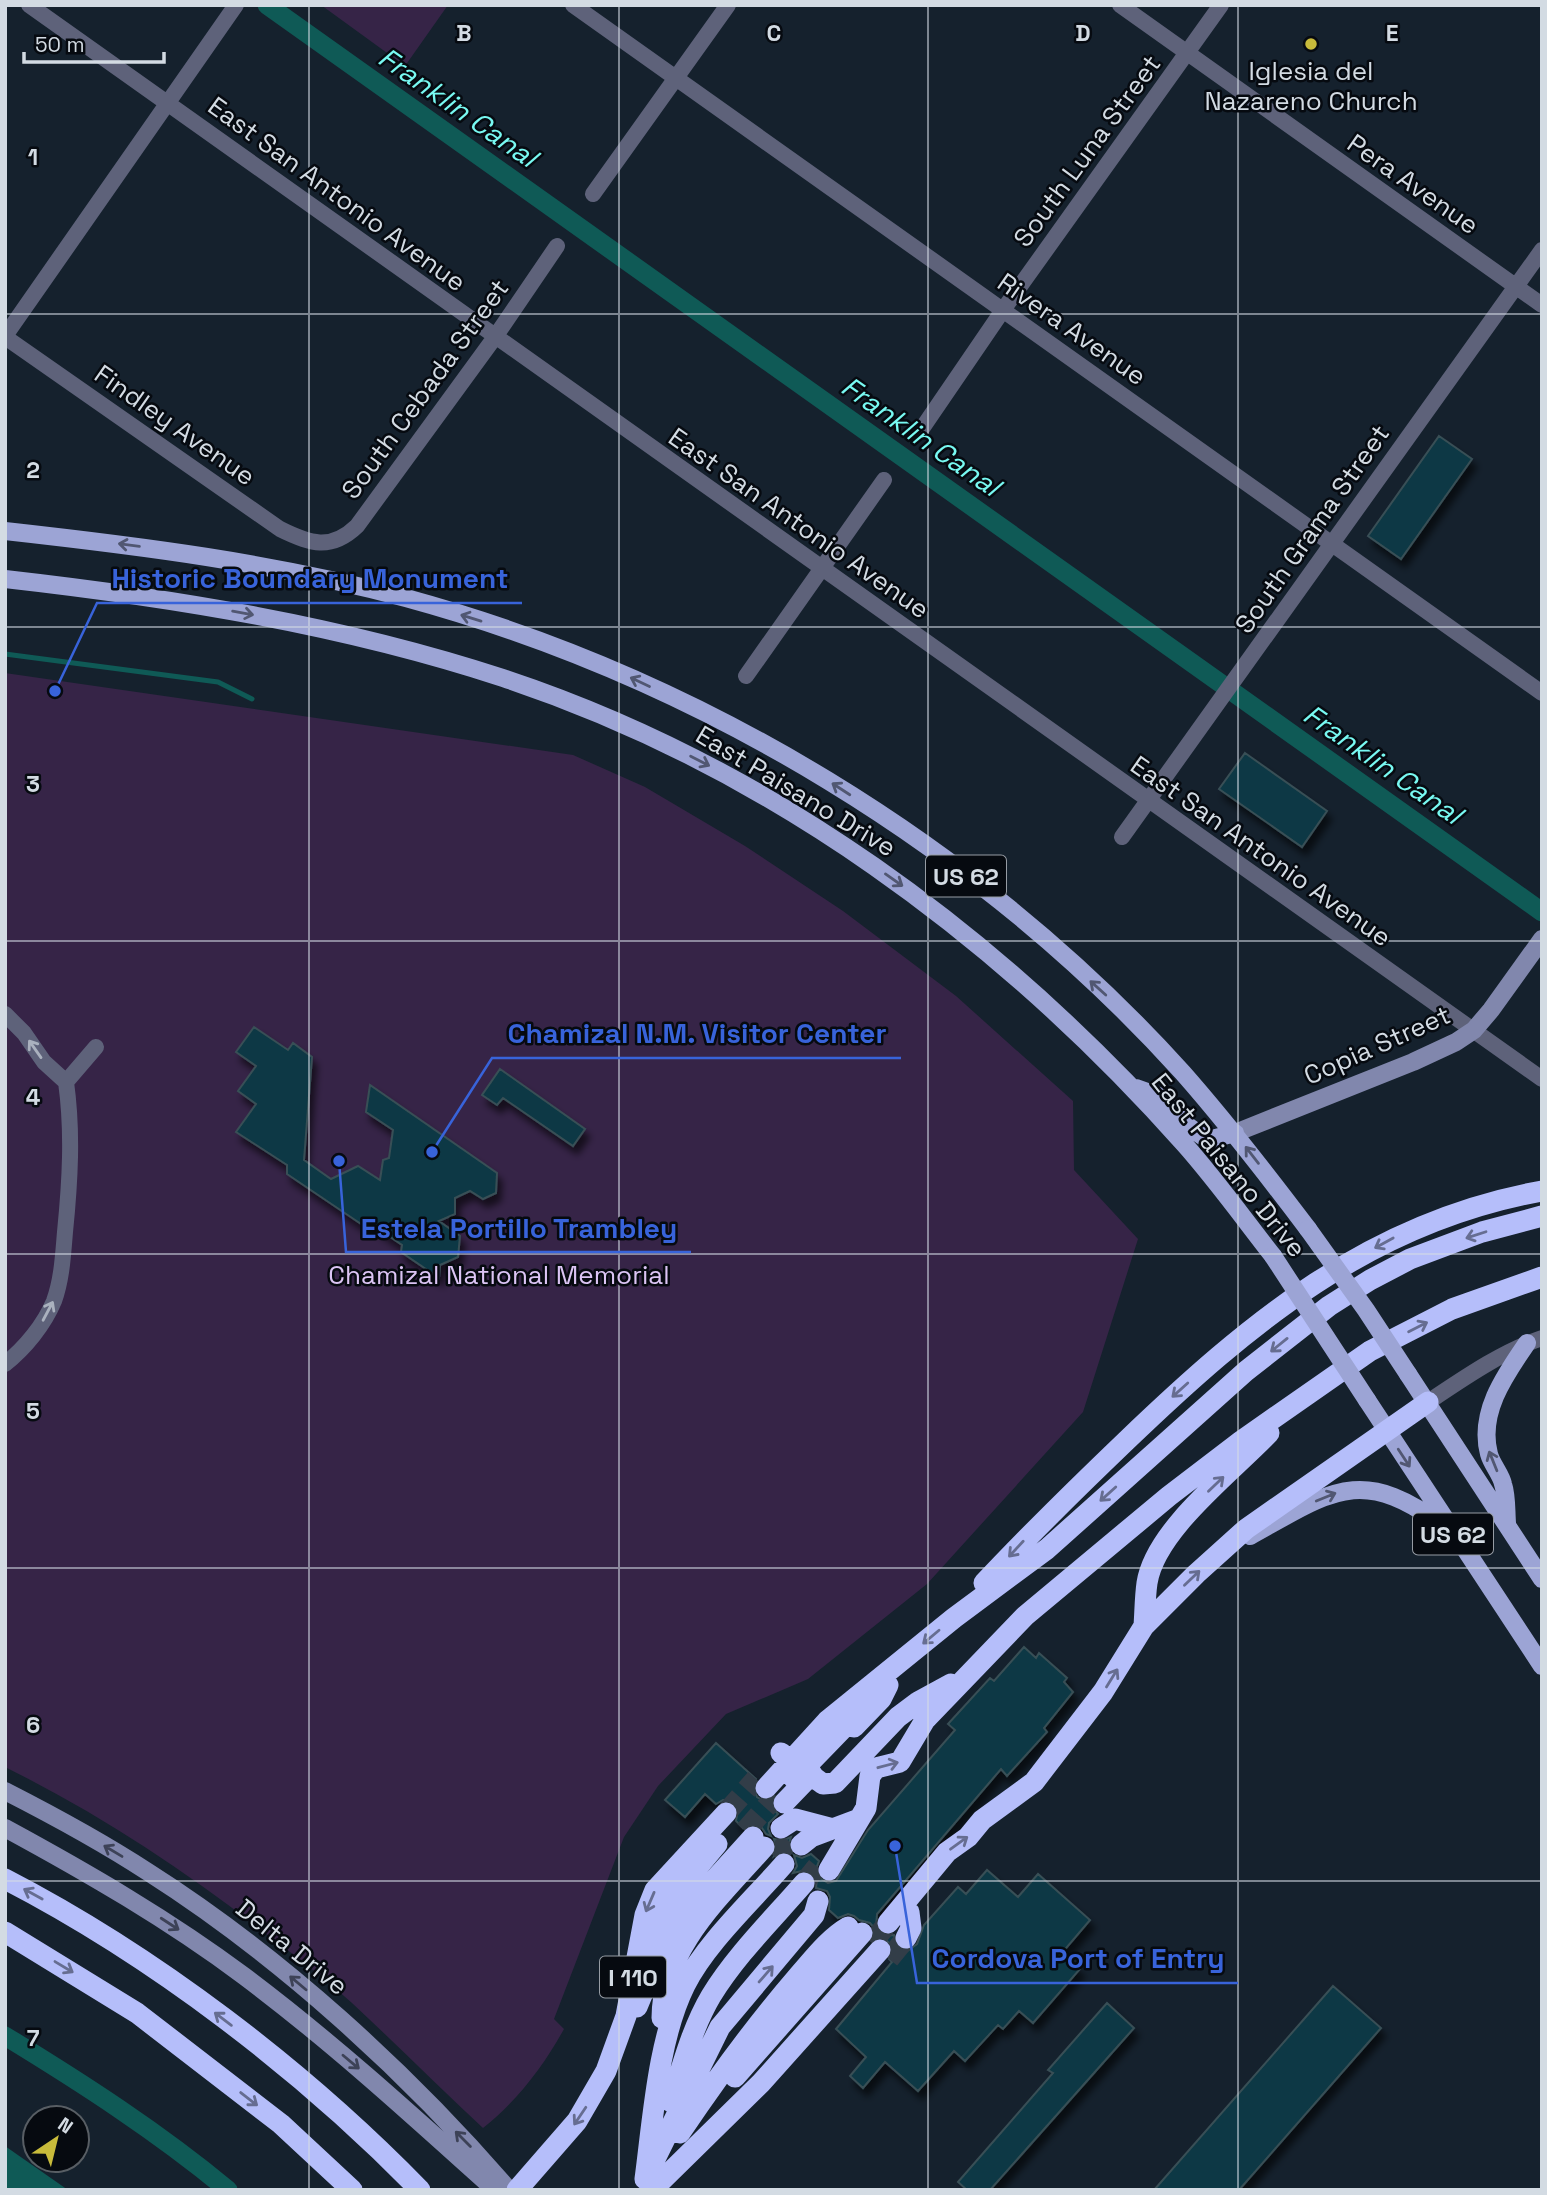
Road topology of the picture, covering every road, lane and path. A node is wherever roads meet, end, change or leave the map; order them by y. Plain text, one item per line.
1 (29, 5) edge
2 (573, 5) edge
3 (728, 5) edge
4 (1120, 5) edge
5 (1221, 5) edge
6 (234, 9) edge
7 (1187, 53) junction
8 (676, 79) junction
9 (168, 104) junction
10 (593, 194) dead end
11 (557, 247) dead end
12 (1542, 250) edge
13 (1516, 286) junction
14 (1542, 305) edge
15 (1003, 310) junction
16 (6, 332) edge
17 (495, 337) junction
18 (921, 430) dead end
19 (884, 480) dead end
20 (5, 531) edge
21 (321, 543) joint
22 (1332, 544) junction
23 (822, 569) junction
24 (5, 579) edge
25 (746, 676) dead end
26 (1542, 693) edge
27 (1148, 801) junction
28 (1122, 837) dead end
29 (1542, 939) edge
30 (5, 1014) edge
31 (1474, 1030) junction
32 (96, 1047) dead end
33 (1542, 1079) edge
34 (66, 1082) junction
35 (1132, 1087) junction
36 (1235, 1133) junction
37 (1542, 1191) edge
38 (1542, 1216) edge
39 (1542, 1277) edge
40 (1534, 1340) edge
41 (5, 1364) edge
42 (1298, 1402) junction
43 (1428, 1402) junction
44 (1387, 1431) junction
45 (1507, 1526) junction
46 (1454, 1535) junction
47 (1222, 1552) junction
48 (1542, 1579) edge
49 (954, 1618) junction
50 (1144, 1626) junction
51 (906, 1658) junction
52 (1542, 1666) edge
53 (969, 1674) junction
54 (796, 1765) junction
55 (5, 1791) edge
56 (859, 1819) junction
57 (5, 1828) edge
58 (834, 1835) junction
59 (806, 1850) junction
60 (774, 1856) junction
61 (5, 1880) edge
62 (911, 1902) junction
63 (5, 1932) edge
64 (626, 2016) junction
65 (614, 2053) junction
66 (652, 2131) junction
67 (646, 2186) edge
68 (352, 2190) edge
69 (420, 2190) edge
70 (495, 2190) edge
71 (509, 2190) edge
72 (517, 2190) edge

1 - 9 street, East San Antonio Avenue
2 - 8 street, Rivera Avenue
3 - 8 street
4 - 7 street, Pera Avenue
5 - 7 street, South Luna Street
6 - 9 street
7 - 13 street, Pera Avenue
7 - 15 street, South Luna Street
8 - 10 street
8 - 15 street, Rivera Avenue
9 - 16 street
9 - 17 street, East San Antonio Avenue
11 - 17 street, South Cebada Street
12 - 13 street, South Grama Street
13 - 14 street, Pera Avenue
13 - 22 street, South Grama Street
15 - 18 street, South Luna Street
15 - 22 street, Rivera Avenue
16 - 21 street, Findley Avenue
17 - 21 street, South Cebada Street
17 - 23 street, East San Antonio Avenue
19 - 23 street
36 -> 20 main road, East Paisano Drive / US 62
22 - 26 street, Rivera Avenue
22 - 27 street, South Grama Street
23 - 25 street
23 - 27 street, East San Antonio Avenue
24 -> 35 main road, East Paisano Drive / US 62
27 - 28 street, South Grama Street
27 - 31 street, East San Antonio Avenue
29 - 31 main road, Copia Street
34 -> 30 street
31 - 33 street, East San Antonio Avenue
31 - 36 main road, Copia Street
32 - 34 street
41 -> 34 street
35 - 36 main road
35 - 44 main road, East Paisano Drive / US 62, bridge
43 -> 36 main road, East Paisano Drive / US 62, bridge
37 -> 49 highway
38 -> 49 highway
42 -> 39 highway
40 - 43 street
45 -> 40 main road
50 -> 42 highway
42 - 53 highway
43 - 44 highway
43 - 45 main road, East Paisano Drive / US 62
44 -> 46 main road, East Paisano Drive / US 62
44 - 47 highway
45 - 48 main road, East Paisano Drive / US 62
47 -> 46 main road
46 - 52 main road, East Paisano Drive / US 62
50 -> 47 highway
49 -> 51 highway
62 -> 50 highway
51 - 54 highway
51 - 54 highway
53 - 54 highway
56 -> 53 highway
54 - 54 highway
71 -> 55 main road, Delta Drive
56 - 58 highway
56 - 59 highway
57 -> 70 main road, Delta Drive
58 - 59 highway
58 - 59 highway
60 - 64 highway, I 110
60 -> 64 highway, I 110
60 - 65 highway, I 110
60 - 66 highway, I 110
60 - 66 highway, I 110
60 - 67 highway, I 110
67 -> 60 highway
69 -> 61 highway
62 - 62 highway
63 -> 68 highway
64 - 65 highway, I 110
65 -> 72 highway, I 110
66 - 67 highway, I 110
67 - 67 highway

